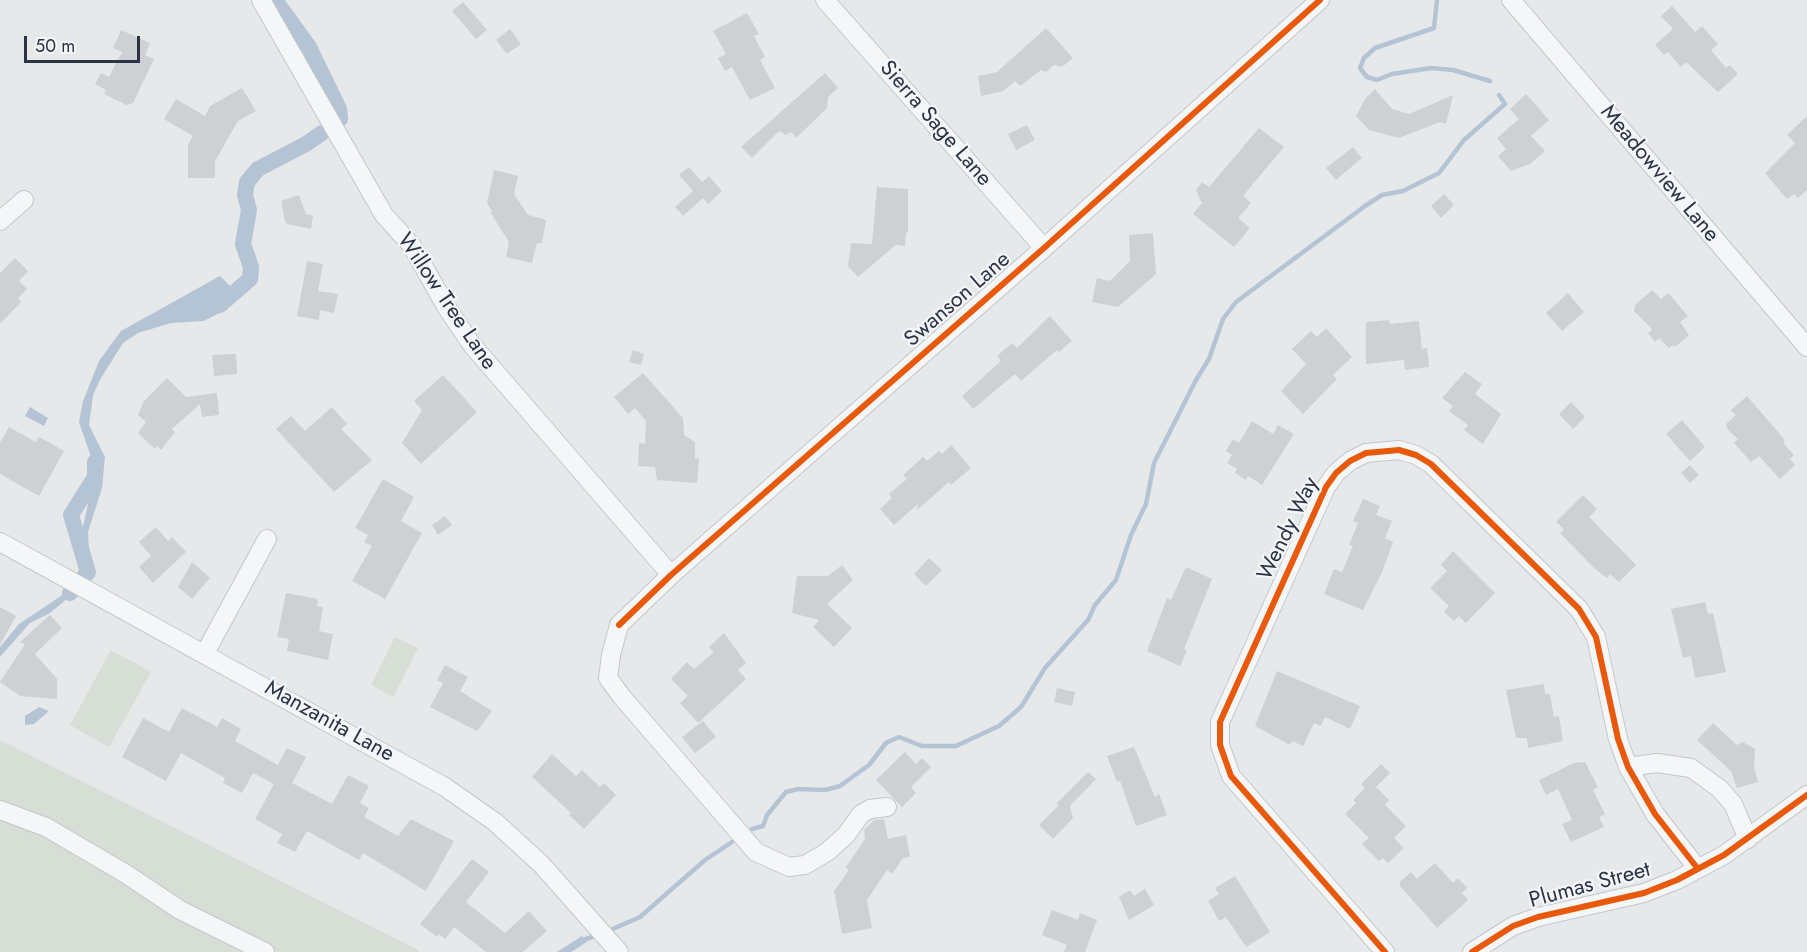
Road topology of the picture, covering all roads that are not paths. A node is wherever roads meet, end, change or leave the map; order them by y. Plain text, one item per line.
1 (261, 0) edge
2 (825, 0) edge
3 (1320, 0) edge
4 (1511, 0) edge
5 (24, 200) dead end
6 (0, 221) edge
7 (1044, 248) junction
8 (1807, 347) edge
9 (267, 540) dead end
10 (0, 542) edge
11 (671, 575) junction
12 (205, 654) junction
13 (1628, 767) junction
14 (1807, 795) edge
15 (887, 807) dead end
16 (0, 810) edge
17 (1748, 839) junction
18 (1698, 869) junction
19 (615, 947) edge
20 (265, 952) edge
21 (1385, 952) edge
22 (1472, 952) edge

1 - 11 street, Willow Tree Lane
2 - 7 street, Sierra Sage Lane
3 - 7 street, Swanson Lane
4 - 8 street, Meadowview Lane
5 - 6 street
7 - 11 street, Swanson Lane
9 - 12 street
10 - 12 street, Manzanita Lane
11 - 15 street, Swanson Lane
12 - 19 street, Manzanita Lane
13 - 17 street
13 - 18 street, Wendy Way
13 - 21 street, Wendy Way
14 - 17 street, Plumas Street
16 - 20 street
17 - 18 street, Plumas Street
18 - 22 street, Plumas Street

